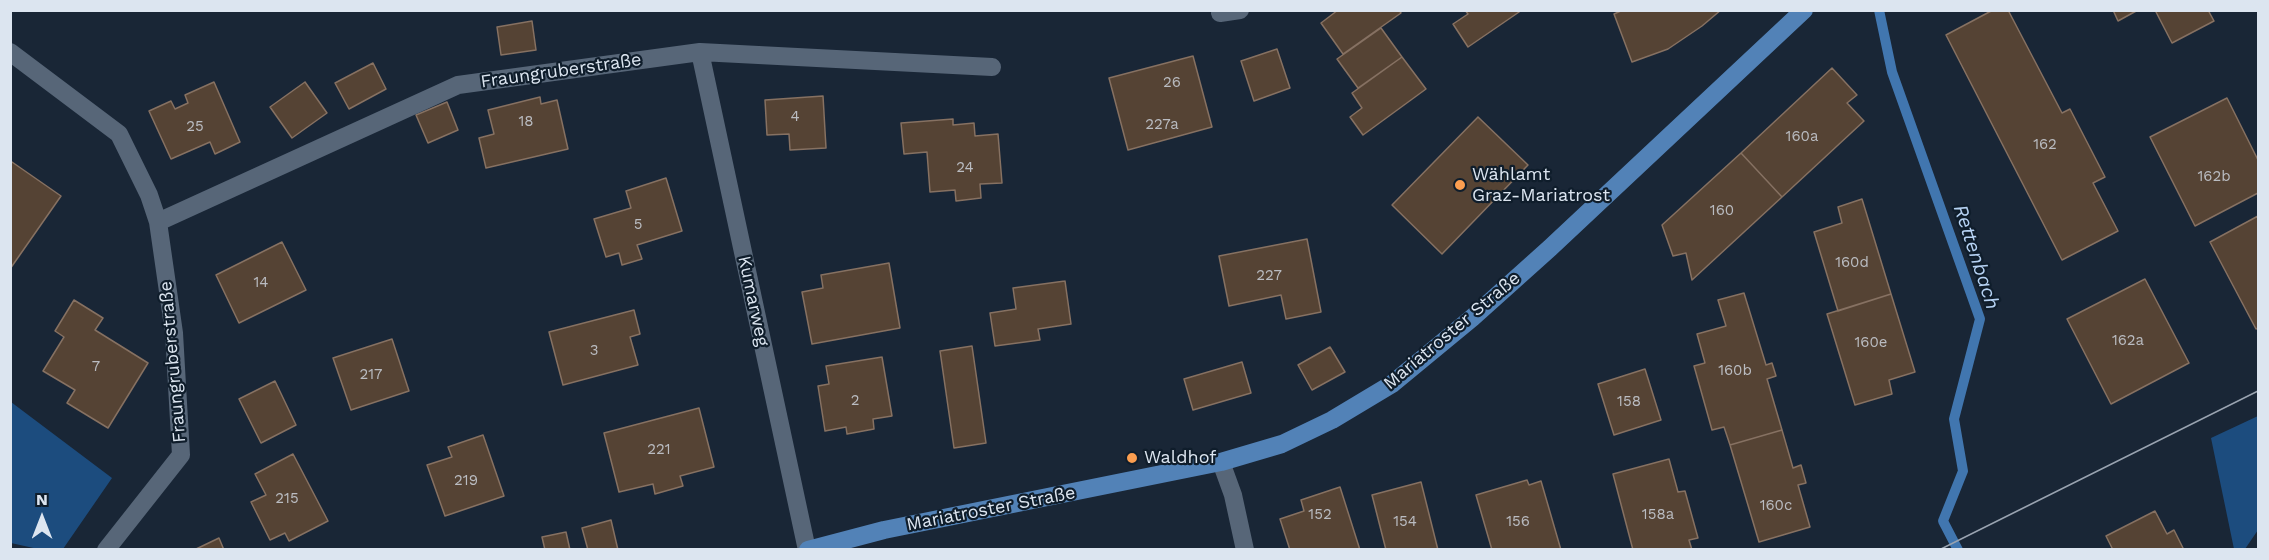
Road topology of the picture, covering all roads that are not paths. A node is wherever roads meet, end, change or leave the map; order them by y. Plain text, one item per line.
1 (1240, 10) edge
2 (1804, 10) edge
3 (1220, 13) dead end
4 (10, 52) edge
5 (700, 52) junction
6 (992, 67) dead end
7 (158, 222) junction
8 (1221, 462) junction
9 (106, 549) edge
10 (808, 549) edge
11 (1245, 549) edge

1 - 3 street
2 - 8 main road, Mariatroster Straße
4 - 7 street, Fraungruberstraße
5 - 6 street, Fraungruberstraße
5 - 7 street, Fraungruberstraße
5 - 10 street, Kumarweg
7 - 9 street, Fraungruberstraße
8 - 10 main road, Mariatroster Straße
8 - 11 street

